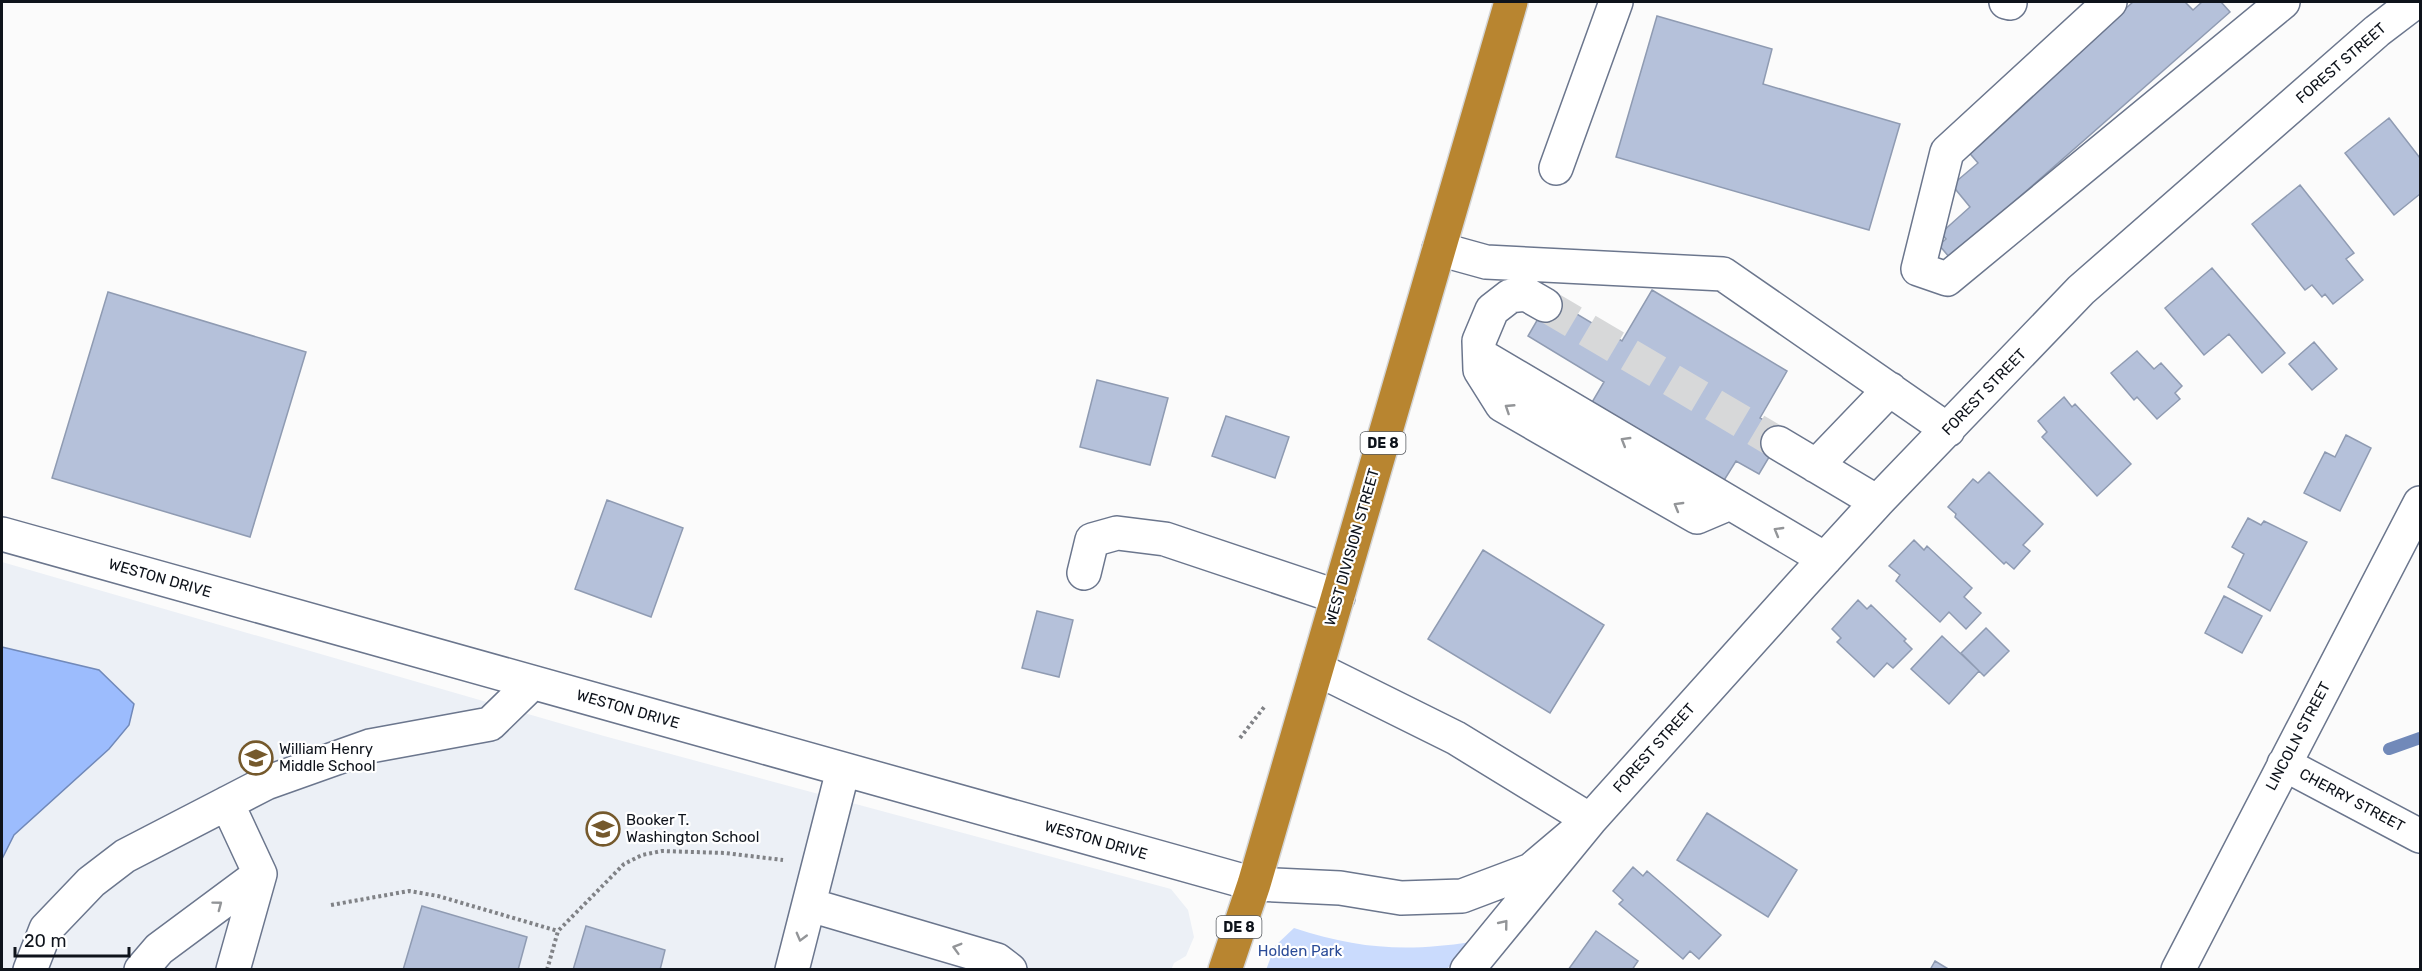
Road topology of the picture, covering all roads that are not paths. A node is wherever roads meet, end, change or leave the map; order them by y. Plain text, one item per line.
1 (1511, 2) edge
2 (1616, 2) edge
3 (2110, 2) edge
4 (2283, 2) edge
5 (2415, 2) edge
6 (1556, 168) dead end
7 (1439, 249) junction
8 (1545, 305) tunnel mouth
9 (1890, 389) junction
10 (1948, 430) junction
11 (1778, 443) tunnel mouth
12 (1816, 466) junction
13 (1877, 502) junction
14 (2421, 503) edge
15 (2, 534) edge
16 (1826, 559) junction
17 (1084, 573) dead end
18 (1338, 597) junction
19 (1317, 669) junction
20 (532, 683) junction
21 (2284, 764) junction
22 (843, 770) junction
23 (227, 803) junction
24 (1590, 820) junction
25 (2421, 836) edge
26 (260, 874) junction
27 (1254, 884) junction
28 (810, 905) junction
29 (30, 969) edge
30 (141, 969) edge
31 (233, 969) edge
32 (792, 969) edge
33 (1010, 969) edge
34 (1225, 969) edge
35 (1467, 969) edge
36 (2178, 969) edge

1 - 7 highway, WEST DIVISION STREET / DE 8
2 - 6 street
3 - 4 street
5 - 10 street, FOREST STREET
7 - 9 street
7 - 18 highway, WEST DIVISION STREET / DE 8
16 -> 8 street
9 - 10 street
9 - 12 street
10 - 13 street, FOREST STREET
11 - 12 street
12 - 13 street
13 - 16 street, FOREST STREET
14 - 21 street, LINCOLN STREET
15 - 20 street, WESTON DRIVE
16 - 24 street, FOREST STREET
17 - 18 street
18 - 19 highway, WEST DIVISION STREET / DE 8
19 - 24 street
19 - 27 highway, WEST DIVISION STREET / DE 8
20 - 22 street, WESTON DRIVE
20 - 23 street
21 - 25 street, CHERRY STREET
21 - 36 street, LINCOLN STREET
22 - 27 street, WESTON DRIVE
22 - 28 street
23 - 26 street
23 - 29 street
24 - 27 street, FOREST STREET
35 -> 24 street, FOREST STREET
30 -> 26 street
26 - 31 street
27 - 34 highway, DE 8
28 -> 32 street
33 -> 28 street

